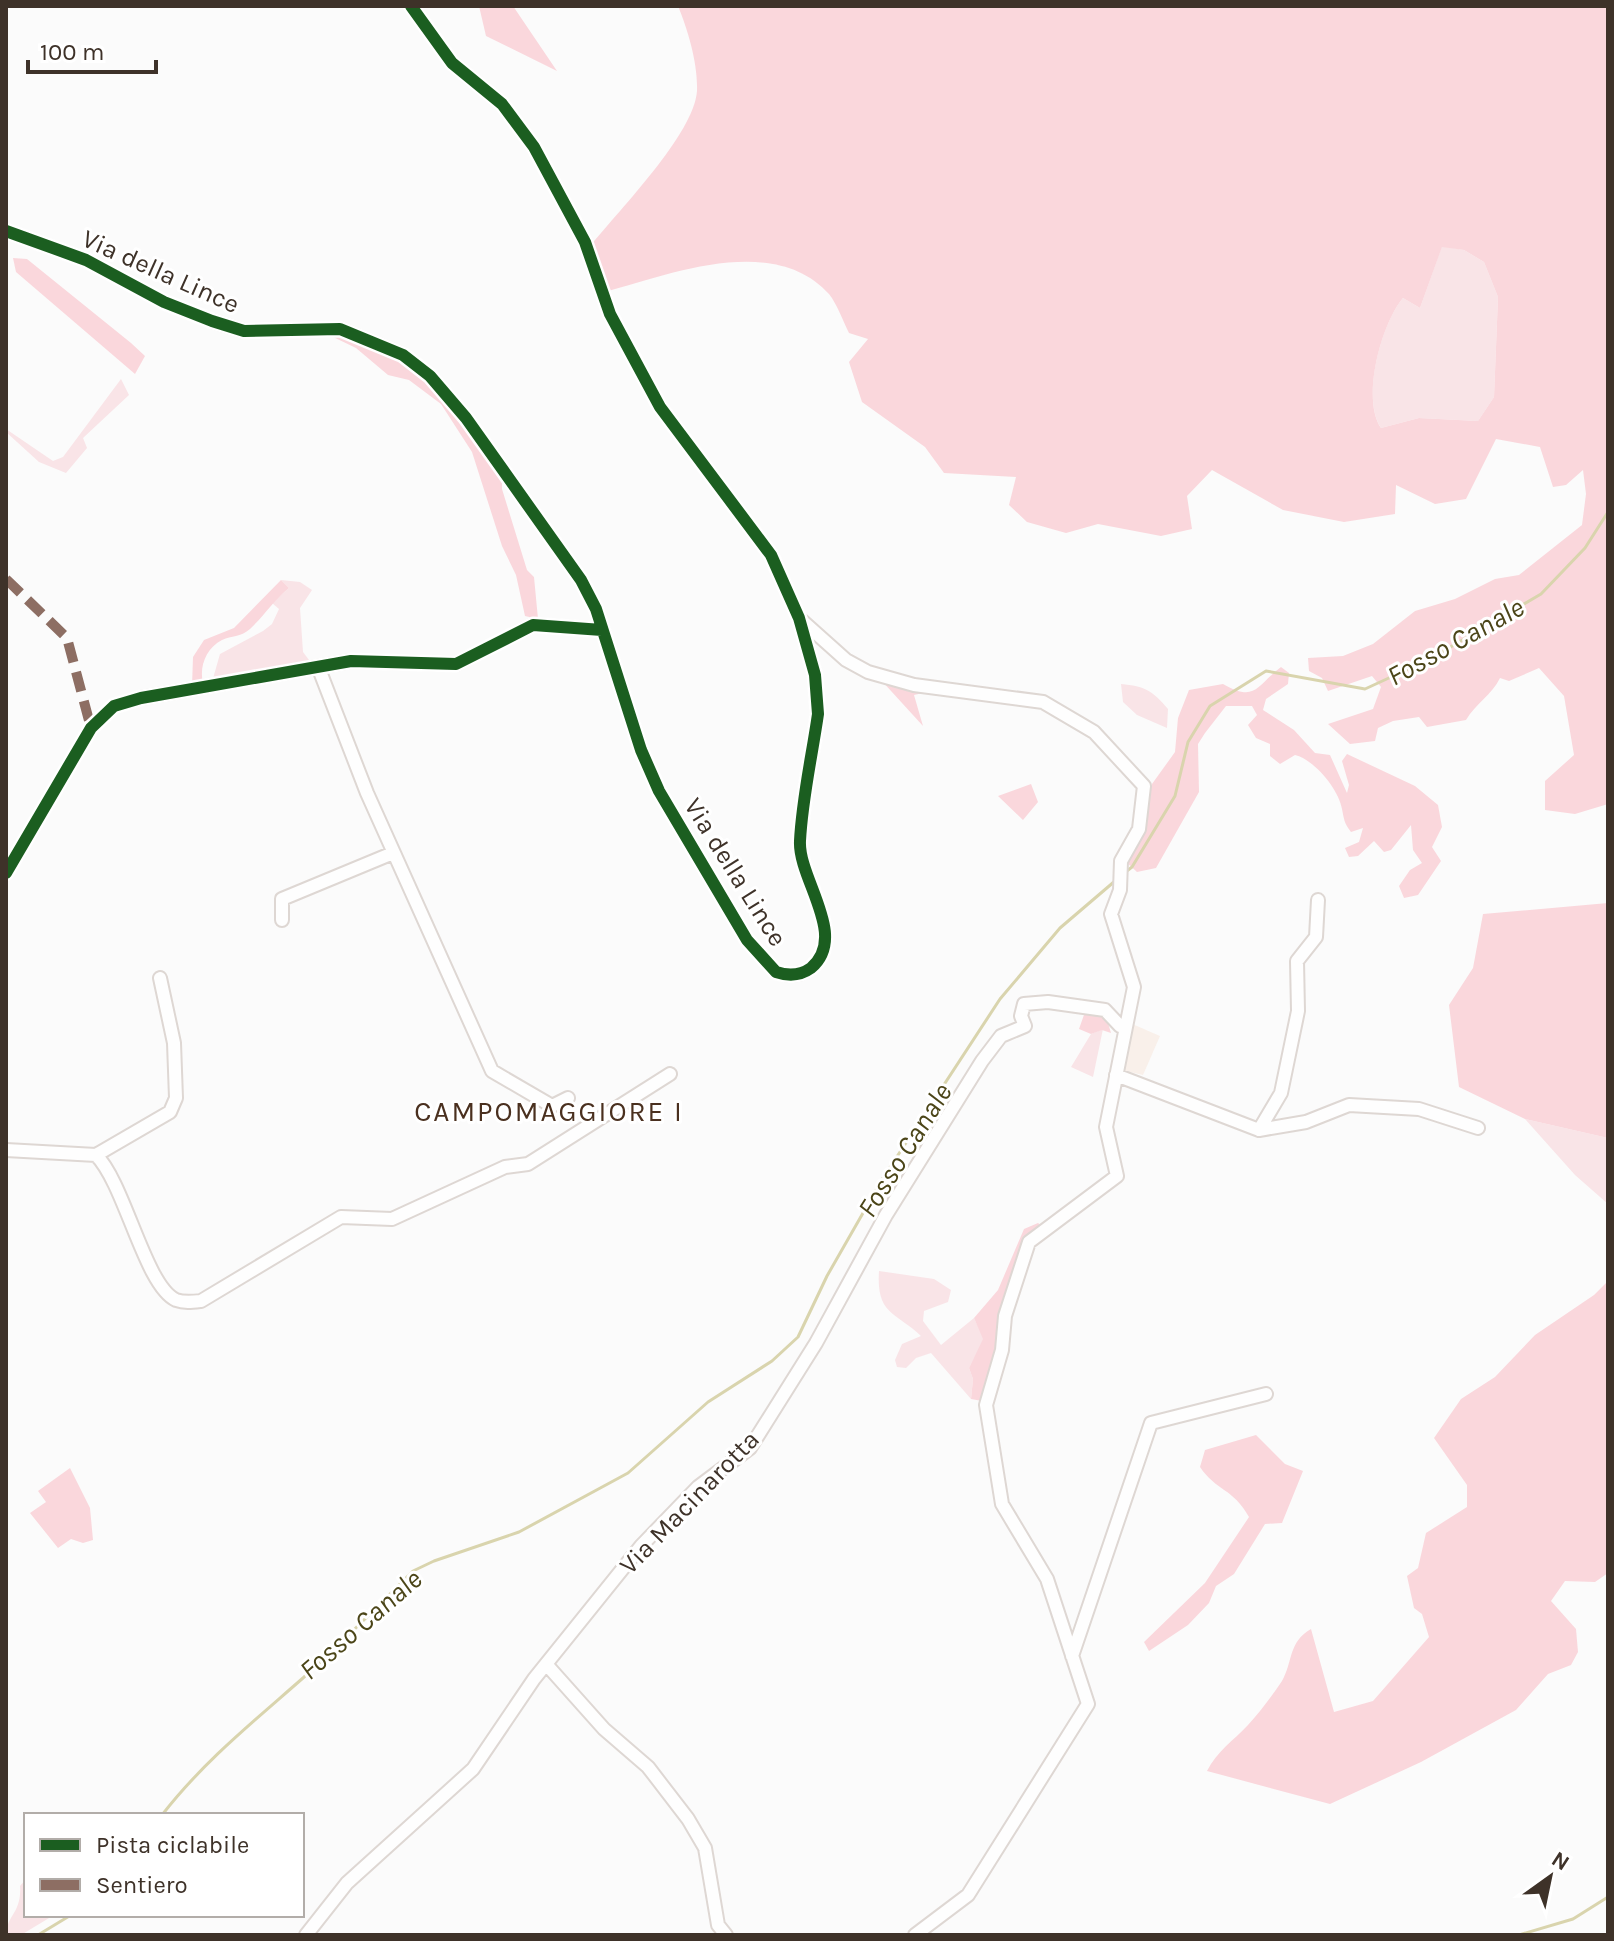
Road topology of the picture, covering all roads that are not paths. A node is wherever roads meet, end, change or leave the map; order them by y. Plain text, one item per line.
1 (411, 6) edge
2 (6, 231) edge
3 (799, 618) junction
4 (602, 630) junction
5 (319, 669) junction
6 (393, 853) junction
7 (6, 873) edge
8 (1318, 900) dead end
9 (282, 920) dead end
10 (160, 978) dead end
11 (1126, 1027) junction
12 (670, 1074) dead end
13 (1116, 1075) junction
14 (568, 1098) dead end
15 (1478, 1128) dead end
16 (1259, 1130) junction
17 (6, 1150) edge
18 (96, 1155) junction
19 (1266, 1394) dead end
20 (1072, 1656) junction
21 (546, 1664) junction
22 (306, 1935) edge
23 (726, 1935) edge
24 (915, 1935) edge

1 - 3 street, Via della Lince
2 - 4 street, Via della Lince
3 - 4 street, Via della Lince
3 - 11 street
4 - 5 street
5 - 6 street
5 - 7 street
6 - 9 street
6 - 14 street
8 - 16 street
10 - 18 street
11 - 13 street
11 - 21 street, Via Macinarotta
12 - 18 street
13 - 16 street
13 - 20 street
15 - 16 street
17 - 18 street
19 - 20 street
20 - 24 street
21 - 22 street, Via Macinarotta
21 - 23 street

